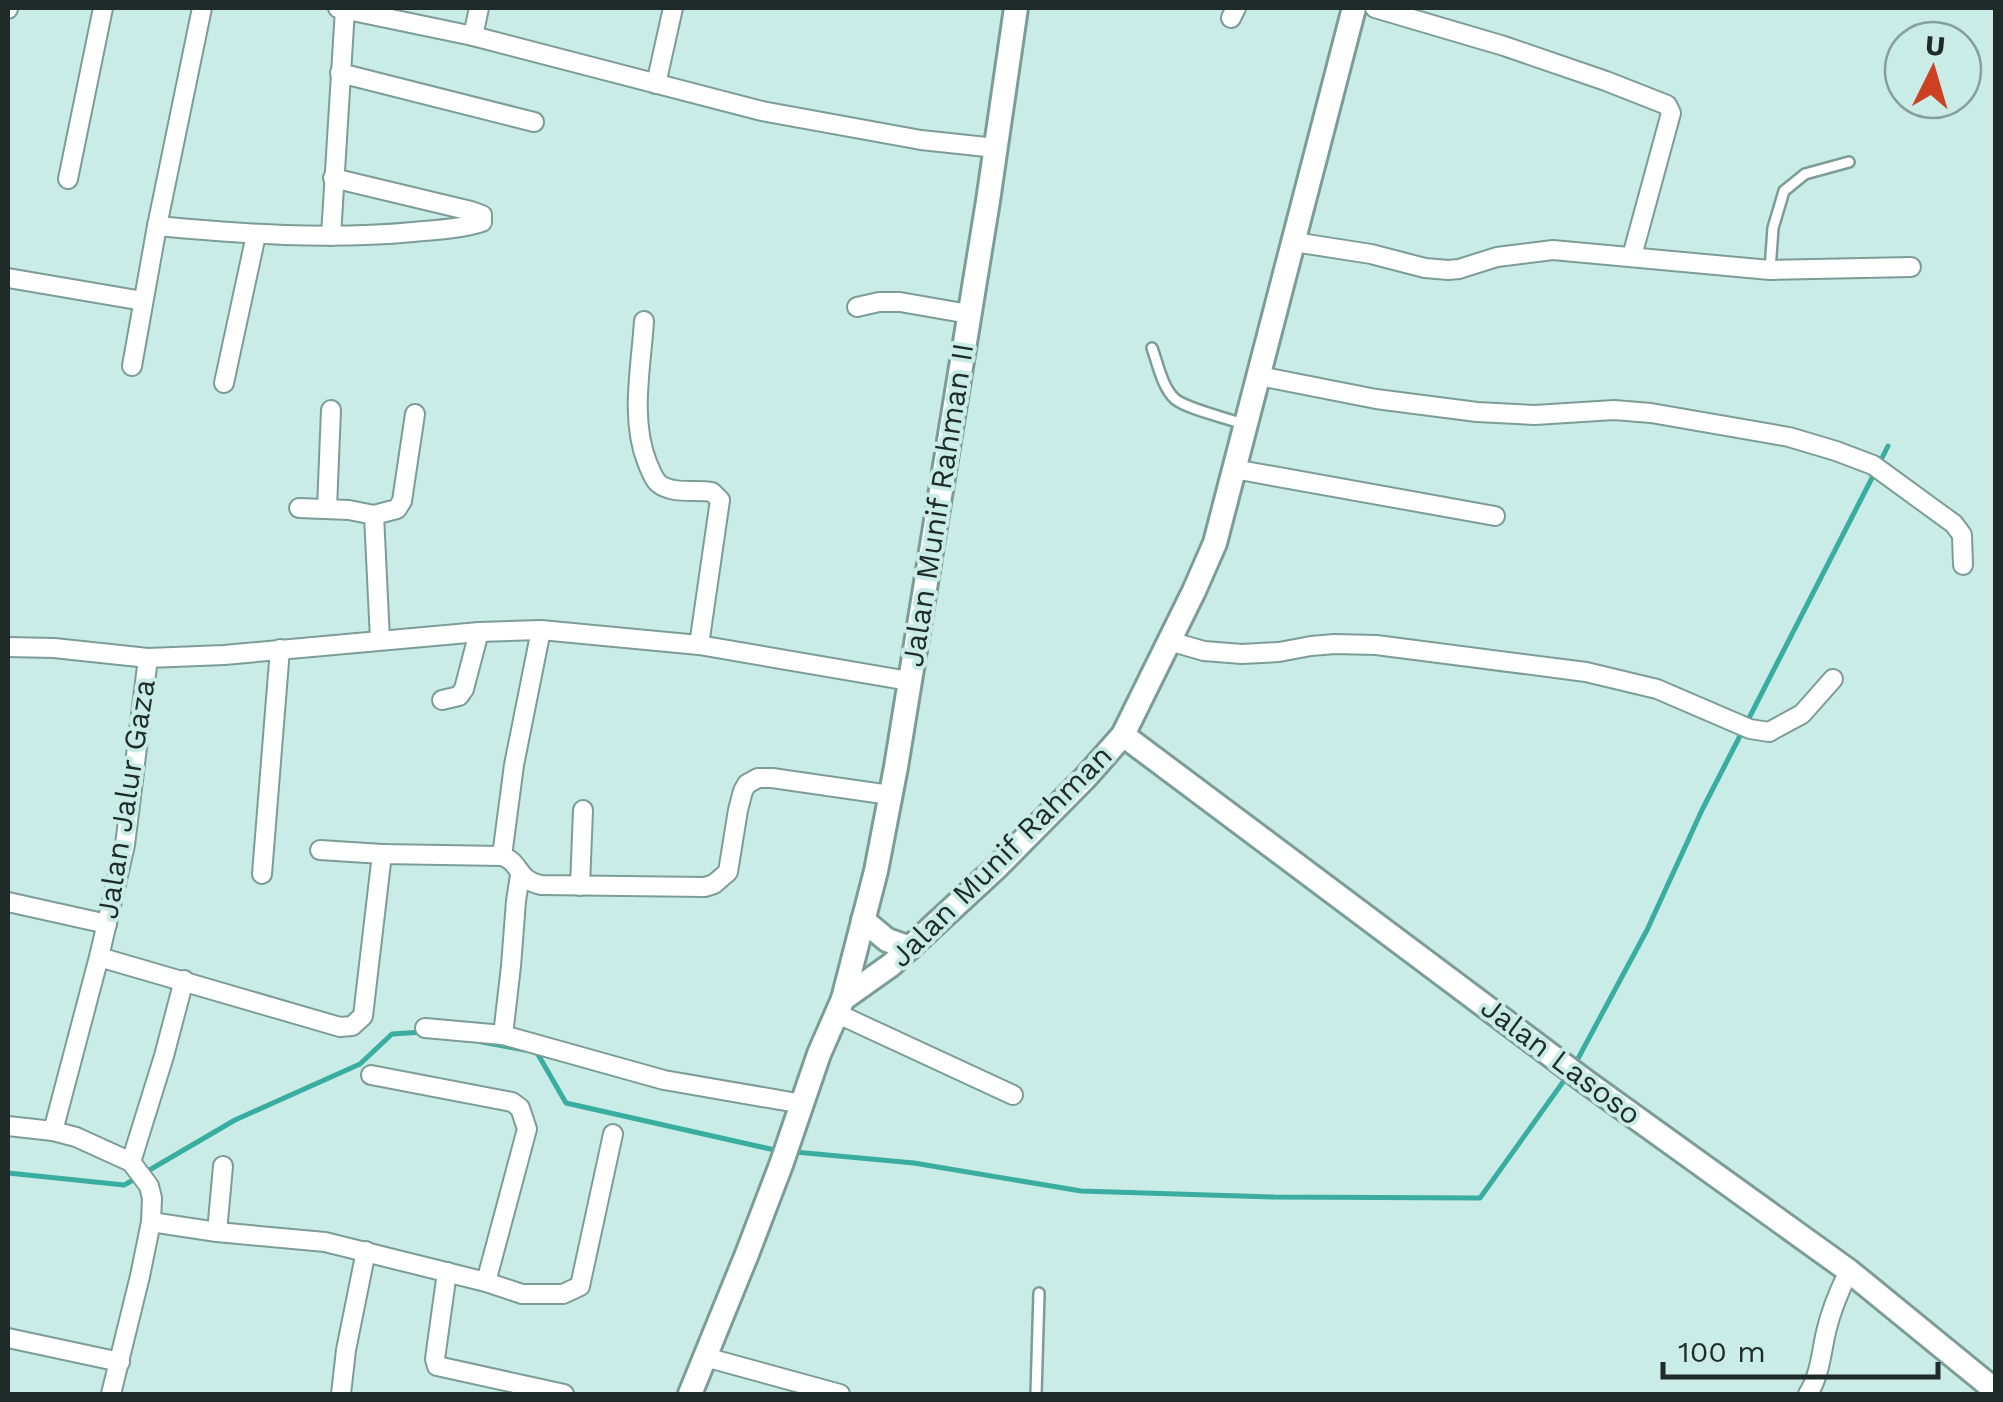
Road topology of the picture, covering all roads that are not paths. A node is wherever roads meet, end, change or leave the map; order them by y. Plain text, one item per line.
1 (103, 8) edge
2 (202, 8) edge
3 (342, 8) edge
4 (479, 8) edge
5 (673, 8) edge
6 (1016, 8) edge
7 (1354, 8) edge
8 (1375, 8) edge
9 (406, 14) edge
10 (473, 36) junction
11 (340, 74) junction
12 (656, 84) junction
13 (534, 122) dead end
14 (996, 148) junction
15 (1849, 162) dead end
16 (334, 178) junction
17 (68, 179) dead end
18 (158, 226) junction
19 (256, 235) junction
20 (332, 236) junction
21 (1294, 242) junction
22 (1632, 256) junction
23 (1911, 267) dead end
24 (1770, 270) junction
25 (8, 278) edge
26 (143, 301) junction
27 (857, 307) dead end
28 (970, 314) junction
29 (644, 322) dead end
30 (1152, 348) dead end
31 (132, 366) dead end
32 (1259, 376) junction
33 (224, 383) dead end
34 (331, 410) dead end
35 (415, 414) dead end
36 (1246, 425) junction
37 (1234, 469) junction
38 (299, 508) dead end
39 (327, 508) junction
40 (374, 515) junction
41 (1495, 516) dead end
42 (1963, 566) dead end
43 (541, 630) junction
44 (479, 632) junction
45 (380, 640) junction
46 (1170, 641) junction
47 (698, 645) junction
48 (8, 646) edge
49 (280, 649) junction
50 (148, 658) junction
51 (1833, 679) dead end
52 (909, 681) junction
53 (442, 700) dead end
54 (1123, 734) junction
55 (890, 795) junction
56 (583, 810) dead end
57 (320, 850) dead end
58 (382, 854) junction
59 (502, 856) junction
60 (262, 874) dead end
61 (520, 876) junction
62 (580, 886) junction
63 (8, 902) edge
64 (863, 920) junction
65 (107, 924) junction
66 (910, 948) junction
67 (99, 958) junction
68 (184, 980) junction
69 (840, 1006) junction
70 (426, 1028) dead end
71 (503, 1036) junction
72 (371, 1076) dead end
73 (1013, 1095) dead end
74 (803, 1104) junction
75 (8, 1126) edge
76 (53, 1131) junction
77 (613, 1134) dead end
78 (223, 1166) dead end
79 (140, 1173) junction
80 (151, 1222) junction
81 (217, 1232) junction
82 (366, 1251) junction
83 (1849, 1270) junction
84 (447, 1272) junction
85 (486, 1282) junction
86 (1039, 1293) dead end
87 (8, 1338) edge
88 (705, 1357) junction
89 (120, 1362) junction
90 (1996, 1391) edge
91 (112, 1394) edge
92 (341, 1394) edge
93 (564, 1394) edge
94 (690, 1394) edge
95 (840, 1394) edge
96 (1036, 1394) edge
97 (1808, 1394) edge

1 - 17 street
2 - 18 street
3 - 9 street
3 - 11 street
4 - 10 street
5 - 12 street
6 - 14 street, Jalan Munif Rahman II
7 - 21 street, Jalan Munif Rahman
8 - 22 street
9 - 10 street
10 - 12 street
11 - 13 street
11 - 16 street
12 - 14 street
14 - 28 street, Jalan Munif Rahman II
15 - 24 lane
16 - 20 street
16 - 20 street
18 - 19 street
18 - 26 street
19 - 20 street
19 - 33 street
21 - 22 street
21 - 32 street, Jalan Munif Rahman
22 - 24 street
23 - 24 street
25 - 26 street
26 - 31 street
27 - 28 street
28 - 52 street, Jalan Munif Rahman II
29 - 47 street
30 - 36 lane
32 - 36 street, Jalan Munif Rahman
32 - 42 street
34 - 39 street
35 - 40 street
36 - 37 street, Jalan Munif Rahman
37 - 41 street
37 - 46 street, Jalan Munif Rahman
38 - 39 street
39 - 40 street
40 - 45 street
43 - 44 street, Jalan Jalur Gaza
43 - 47 street, Jalan Jalur Gaza
43 - 59 street
44 - 45 street, Jalan Jalur Gaza
44 - 53 street
45 - 49 street, Jalan Jalur Gaza
46 - 51 street
46 - 54 street, Jalan Munif Rahman
47 - 52 street, Jalan Jalur Gaza
48 - 50 street
49 - 50 street, Jalan Jalur Gaza
49 - 60 street
50 - 65 street, Jalan Jalur Gaza
52 - 55 street, Jalan Munif Rahman II
54 - 66 street, Jalan Munif Rahman
54 - 83 street, Jalan Lasoso
55 - 62 street
55 - 64 street, Jalan Munif Rahman II
56 - 62 street
57 - 58 street
58 - 59 street
58 - 68 street
59 - 61 street
61 - 62 street
61 - 71 street
63 - 65 street
64 - 66 street
64 - 69 street, Jalan Munif Rahman II
65 - 67 street, Jalan Jalur Gaza
66 - 69 street, Jalan Munif Rahman
67 - 68 street
67 - 76 street, Jalan Jalur Gaza
68 - 79 street
69 - 73 street
69 - 74 street
70 - 71 street
71 - 74 street
72 - 85 street
74 - 88 street
75 - 76 street
76 - 79 street
77 - 85 street
78 - 81 street
79 - 80 street
80 - 81 street
80 - 89 street
81 - 82 street
82 - 84 street
82 - 92 street
83 - 90 street, Jalan Lasoso
83 - 97 street
84 - 85 street
84 - 93 street
86 - 96 lane
87 - 89 street
88 - 94 street
88 - 95 street
89 - 91 street

